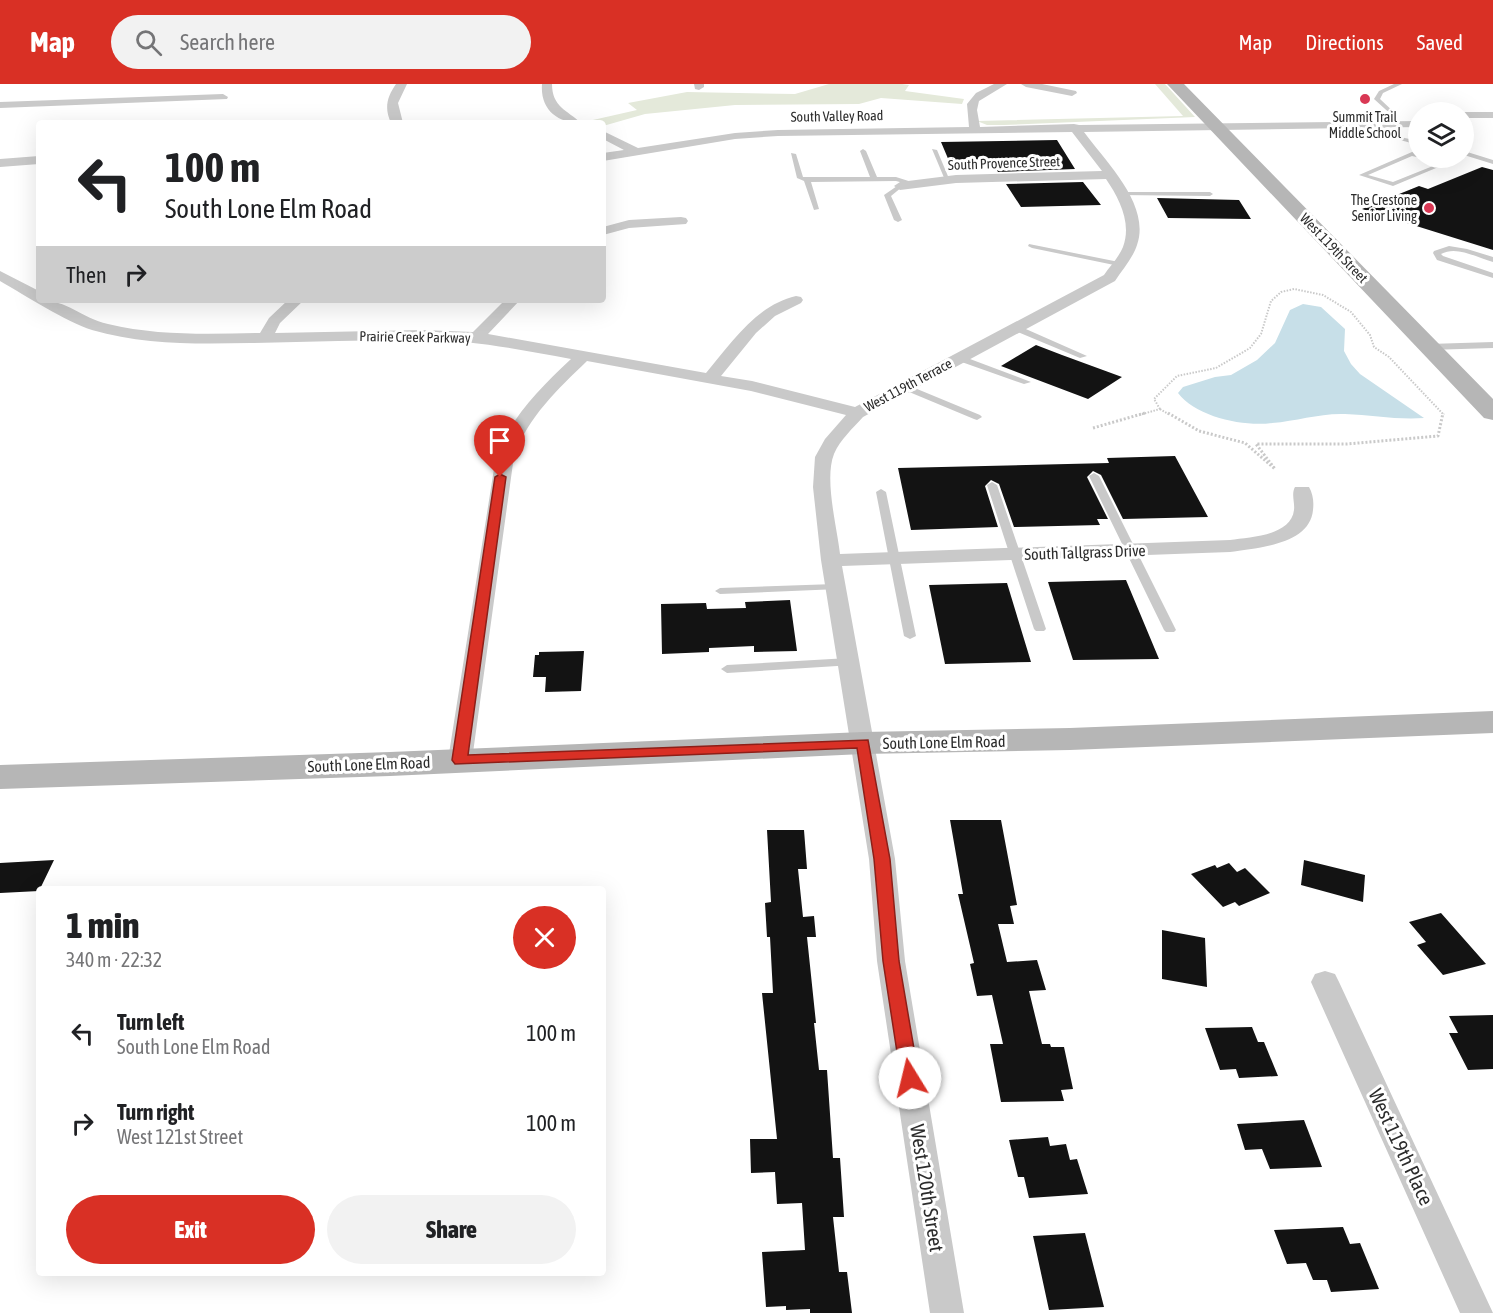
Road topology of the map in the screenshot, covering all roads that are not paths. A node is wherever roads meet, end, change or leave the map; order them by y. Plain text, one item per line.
1 (402, 84) edge
2 (547, 84) edge
3 (1002, 84) edge
4 (1026, 84) edge
5 (1175, 84) edge
6 (1399, 84) edge
7 (1072, 93) dead end
8 (223, 97) dead end
9 (0, 105) edge
10 (1474, 115) edge
11 (1493, 115) edge
12 (1395, 116) junction
13 (1408, 116) edge
14 (396, 120) edge
15 (570, 120) edge
16 (1493, 122) edge
17 (1474, 123) edge
18 (1214, 124) junction
19 (1378, 124) junction
20 (1408, 124) edge
21 (1074, 127) junction
22 (975, 129) junction
23 (606, 136) edge
24 (1408, 140) edge
25 (934, 150) dead end
26 (863, 151) dead end
27 (637, 152) junction
28 (793, 154) dead end
29 (1408, 156) edge
30 (606, 157) edge
31 (1474, 157) edge
32 (36, 160) edge
33 (1493, 162) edge
34 (0, 163) edge
35 (1432, 168) edge
36 (1108, 175) junction
37 (874, 179) junction
38 (807, 180) junction
39 (948, 180) junction
40 (915, 184) junction
41 (900, 186) joint
42 (1122, 194) junction
43 (1210, 194) dead end
44 (816, 209) dead end
45 (897, 220) dead end
46 (681, 221) dead end
47 (606, 230) edge
48 (1032, 246) dead end
49 (1493, 260) edge
50 (1119, 264) junction
51 (0, 275) edge
52 (1493, 276) edge
53 (36, 293) edge
54 (796, 300) dead end
55 (53, 303) edge
56 (294, 303) edge
57 (510, 303) edge
58 (1016, 328) junction
59 (477, 337) junction
60 (265, 338) junction
61 (1493, 345) edge
62 (1430, 347) junction
63 (583, 356) junction
64 (1083, 356) dead end
65 (959, 358) junction
66 (710, 378) junction
67 (1027, 382) dead end
68 (905, 387) junction
69 (857, 413) junction
70 (1493, 413) edge
71 (977, 417) dead end
72 (1094, 476) dead end
73 (992, 485) dead end
74 (1302, 491) dead end
75 (882, 492) dead end
76 (1132, 550) junction
77 (1015, 554) junction
78 (894, 558) junction
79 (831, 560) junction
80 (835, 587) junction
81 (720, 591) dead end
82 (1040, 629) dead end
83 (1170, 630) dead end
84 (910, 636) dead end
85 (849, 662) junction
86 (727, 669) dead end
87 (1493, 722) edge
88 (863, 743) junction
89 (460, 760) junction
90 (0, 777) edge
91 (1325, 982) dead end
92 (947, 1313) edge
93 (1477, 1313) edge

1 - 14 street
2 - 15 street
3 - 22 street
4 - 7 street
5 - 18 street, West 119th Street
6 - 12 lane
8 - 9 street
10 - 11 street
12 - 13 street
12 - 18 street
16 - 17 street
18 - 19 street
18 - 21 street, South Valley Road
18 - 62 street, West 119th Street
19 - 20 street
19 - 24 lane
21 - 22 street, South Valley Road
21 - 36 street, West 119th Terrace
22 - 27 street, South Valley Road
23 - 27 street
25 - 39 lane
26 - 37 lane
27 - 30 street, South Valley Road
28 - 38 lane
29 - 35 lane
31 - 33 lane
32 - 34 street
36 - 39 street, South Provence Street
36 - 42 street, West 119th Terrace
37 - 38 lane
37 - 40 lane
38 - 44 lane
39 - 40 street, South Provence Street
40 - 41 street, South Provence Street
41 - 45 lane
42 - 43 lane
42 - 50 street, West 119th Terrace
46 - 47 street
48 - 50 lane
49 - 52 lane
50 - 58 street, West 119th Terrace
51 - 53 street, Prairie Creek Parkway
54 - 66 street
55 - 60 street, Prairie Creek Parkway
56 - 60 street
57 - 59 street
58 - 64 lane
58 - 65 street, West 119th Terrace
59 - 60 street, Prairie Creek Parkway
59 - 63 street, Prairie Creek Parkway
61 - 62 lane
62 - 70 street, West 119th Street
63 - 66 street, Prairie Creek Parkway
63 - 89 street
65 - 67 lane
65 - 68 street, West 119th Terrace
66 - 69 street, Prairie Creek Parkway
68 - 69 street, West 119th Terrace
68 - 71 lane
69 - 79 street, West 119th Terrace
72 - 76 lane
73 - 77 lane
74 - 76 street, South Tallgrass Drive
75 - 78 lane
76 - 77 street, South Tallgrass Drive
76 - 83 lane
77 - 78 street, South Tallgrass Drive
77 - 82 lane
78 - 79 street, South Tallgrass Drive
78 - 84 lane
79 - 80 street, West 119th Terrace
80 - 81 lane
80 - 85 street, West 119th Terrace
85 - 86 lane
85 - 88 street, West 119th Terrace
87 - 88 street, South Lone Elm Road
88 - 89 street, South Lone Elm Road
88 - 92 street, West 120th Street
89 - 90 street, South Lone Elm Road
91 - 93 street, West 119th Place

